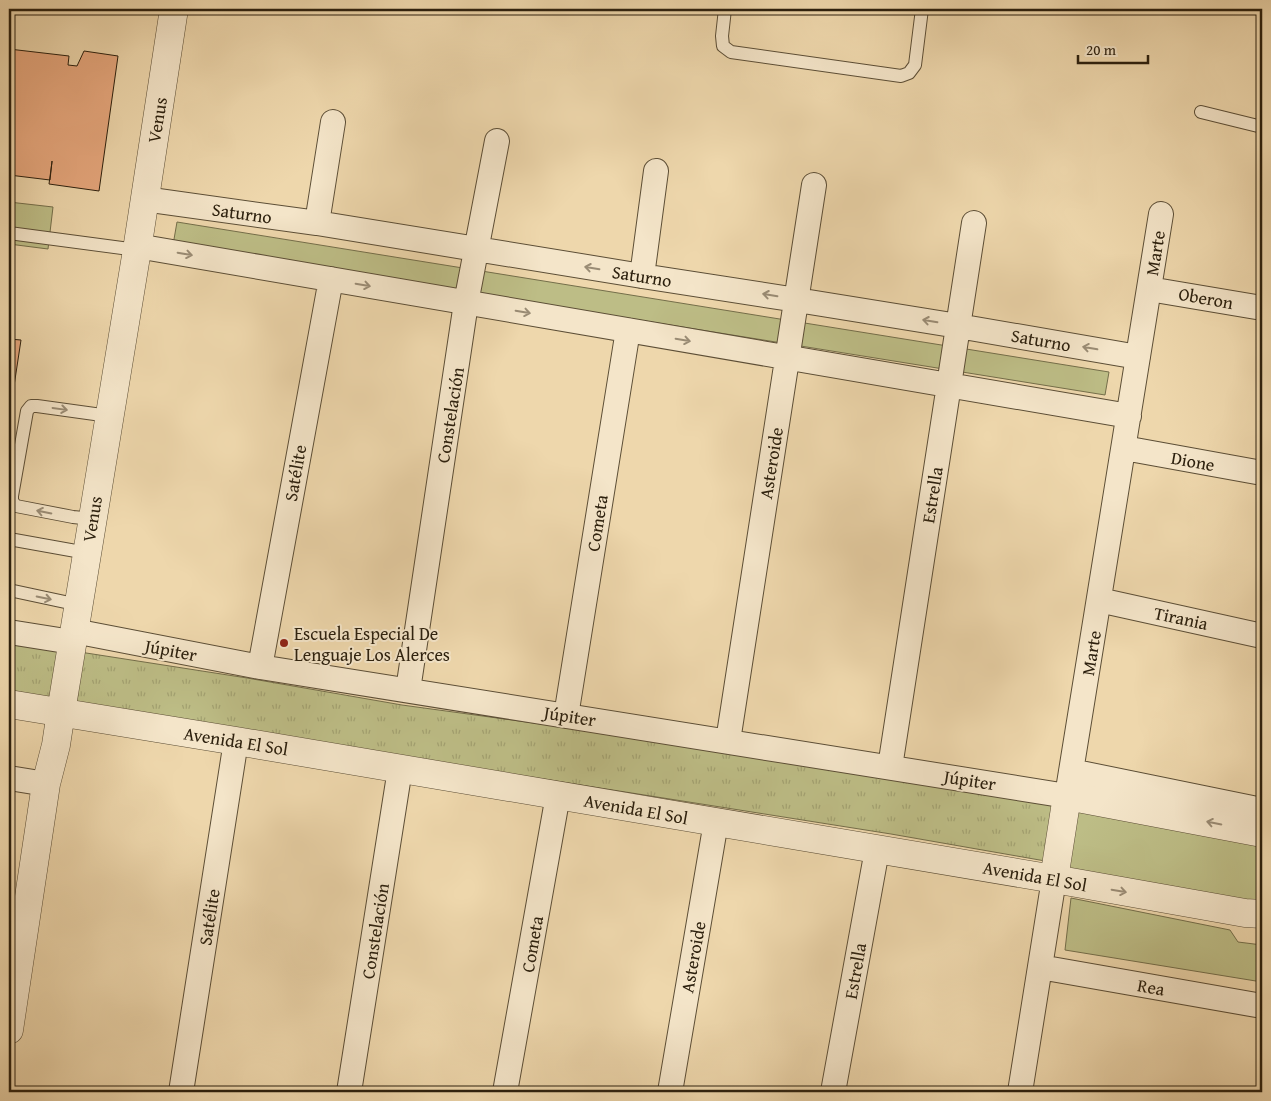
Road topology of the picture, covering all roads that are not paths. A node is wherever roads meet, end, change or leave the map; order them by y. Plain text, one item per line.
1 (174, 9) edge
2 (725, 9) edge
3 (922, 9) edge
4 (1201, 112) dead end
5 (333, 122) dead end
6 (1262, 127) edge
7 (496, 141) dead end
8 (656, 170) dead end
9 (814, 185) dead end
10 (144, 199) junction
11 (1162, 214) dead end
12 (974, 223) dead end
13 (317, 224) junction
14 (9, 233) edge
15 (137, 248) junction
16 (476, 249) junction
17 (642, 276) junction
18 (331, 279) junction
19 (1149, 288) junction
20 (797, 300) junction
21 (466, 302) junction
22 (1262, 308) edge
23 (958, 326) junction
24 (628, 330) junction
25 (1138, 357) junction
26 (788, 358) junction
27 (949, 385) junction
28 (110, 416) junction
29 (1129, 416) junction
30 (1124, 448) junction
31 (1262, 474) edge
32 (93, 519) junction
33 (9, 539) edge
34 (87, 553) junction
35 (9, 590) edge
36 (1099, 600) junction
37 (75, 626) junction
38 (9, 632) edge
39 (1262, 636) edge
40 (260, 667) junction
41 (408, 690) junction
42 (9, 704) edge
43 (61, 712) junction
44 (566, 716) junction
45 (236, 741) junction
46 (728, 741) junction
47 (890, 767) junction
48 (400, 769) junction
49 (9, 778) edge
50 (1069, 783) junction
51 (46, 784) junction
52 (558, 796) junction
53 (1262, 810) edge
54 (716, 822) junction
55 (1262, 832) edge
56 (878, 850) junction
57 (1054, 879) junction
58 (1262, 914) edge
59 (15, 947) edge
60 (1040, 967) junction
61 (1262, 1006) edge
62 (9, 1030) edge
63 (181, 1092) edge
64 (350, 1092) edge
65 (505, 1092) edge
66 (670, 1092) edge
67 (833, 1092) edge
68 (1020, 1092) edge

1 - 10 street, Venus
2 - 3 lane
4 - 6 lane
5 - 13 street
7 - 16 street, Constelación
8 - 17 street
9 - 20 street, Asteroide
10 - 13 street, Saturno
10 - 15 street, Venus
11 - 19 street, Marte
12 - 23 street, Estrella
13 - 16 street, Saturno
14 - 15 lane
15 -> 18 street
15 - 28 street, Venus
17 -> 16 street, Saturno
16 - 21 street, Constelación
20 -> 17 street, Saturno
18 -> 21 street
18 - 40 street, Satélite
19 - 22 street, Oberon
19 - 25 street, Marte
23 -> 20 street, Saturno
20 - 26 street, Asteroide
21 -> 24 street
21 - 41 street, Constelación
25 -> 23 street, Saturno
23 - 27 street, Estrella
24 -> 26 street
24 - 44 street, Cometa
25 - 29 street, Marte
26 - 27 street
26 - 46 street, Asteroide
27 - 29 street
27 - 47 street, Estrella
28 - 32 street, Venus
32 -> 28 lane
29 - 30 street, Marte
30 - 31 street, Dione
30 - 36 street, Marte
32 - 34 street, Venus
33 - 34 lane
34 - 37 street, Venus
35 -> 37 lane
36 - 39 street, Tirania
36 - 50 street, Marte
37 - 38 street, Júpiter
37 - 40 street, Júpiter
37 - 43 street, Venus
40 - 41 street, Júpiter
41 - 44 street, Júpiter
42 - 43 street, Avenida El Sol
43 - 45 street, Avenida El Sol
43 - 51 street, Venus
44 - 46 street, Júpiter
45 - 48 street, Avenida El Sol
45 - 63 street, Satélite
46 - 47 street, Júpiter
47 - 50 street, Júpiter
48 - 52 street, Avenida El Sol
48 - 64 street, Constelación
49 - 51 street
50 - 53 street, Júpiter
55 -> 50 street
50 - 57 street, Marte
51 - 59 street, Venus
52 - 54 street, Avenida El Sol
52 - 65 street, Cometa
54 - 56 street, Avenida El Sol
54 - 66 street, Asteroide
56 - 57 street, Avenida El Sol
56 - 67 street, Estrella
57 -> 58 street, Avenida El Sol
57 - 60 street, Marte
59 - 62 street, Venus
60 - 61 street, Rea
60 - 68 street, Marte

